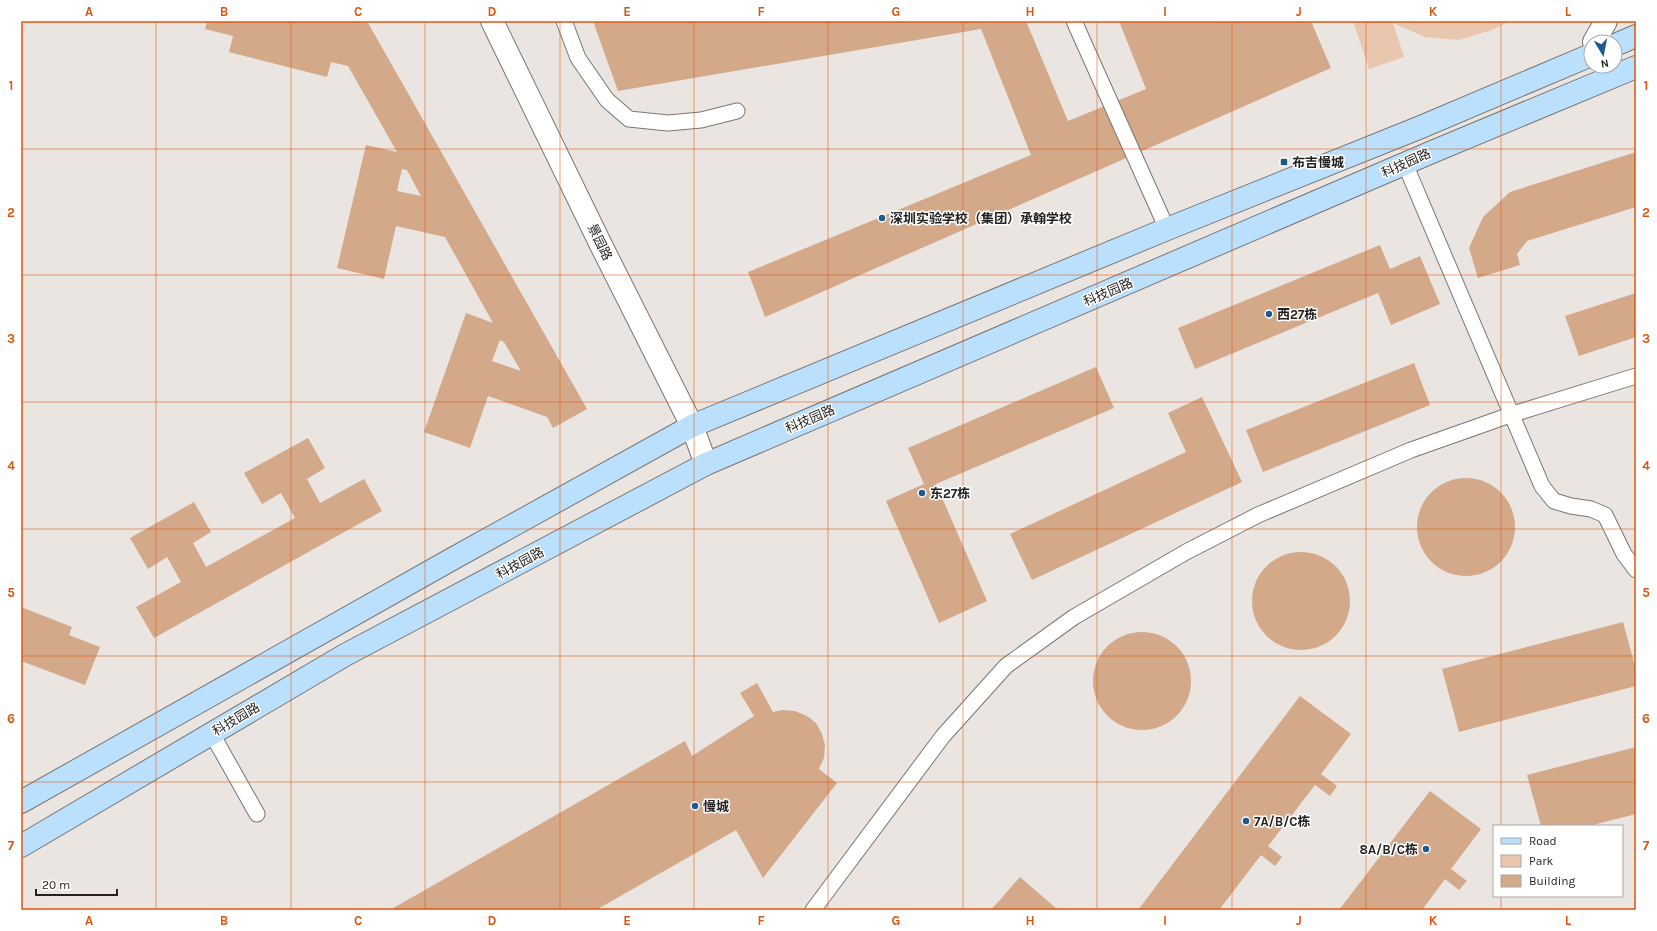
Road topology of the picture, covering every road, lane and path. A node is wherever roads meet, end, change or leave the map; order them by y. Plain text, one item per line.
1 (492, 21) edge
2 (564, 21) edge
3 (1074, 21) edge
4 (1606, 21) edge
5 (1599, 34) edge
6 (1636, 36) edge
7 (1623, 42) edge
8 (1583, 53) edge
9 (1636, 67) edge
10 (737, 111) dead end
11 (1405, 164) junction
12 (1167, 229) junction
13 (1636, 376) edge
14 (1512, 414) junction
15 (692, 426) junction
16 (706, 464) junction
17 (1636, 570) edge
18 (212, 734) junction
19 (21, 802) edge
20 (257, 814) dead end
21 (21, 846) edge
22 (813, 910) edge

1 - 15 street, 景园路
2 - 10 lane
3 - 12 lane
4 - 5 street
6 - 7 main road
8 - 12 main road, 科技园路
9 - 11 main road, 科技园路
11 - 14 lane
11 - 16 main road, 科技园路
12 - 15 main road, 科技园路
13 - 14 lane
14 - 17 lane
14 - 22 lane
15 - 16 street, 景园路
15 - 19 main road, 科技园路
16 - 18 main road, 科技园路
18 - 20 lane
18 - 21 main road, 科技园路

